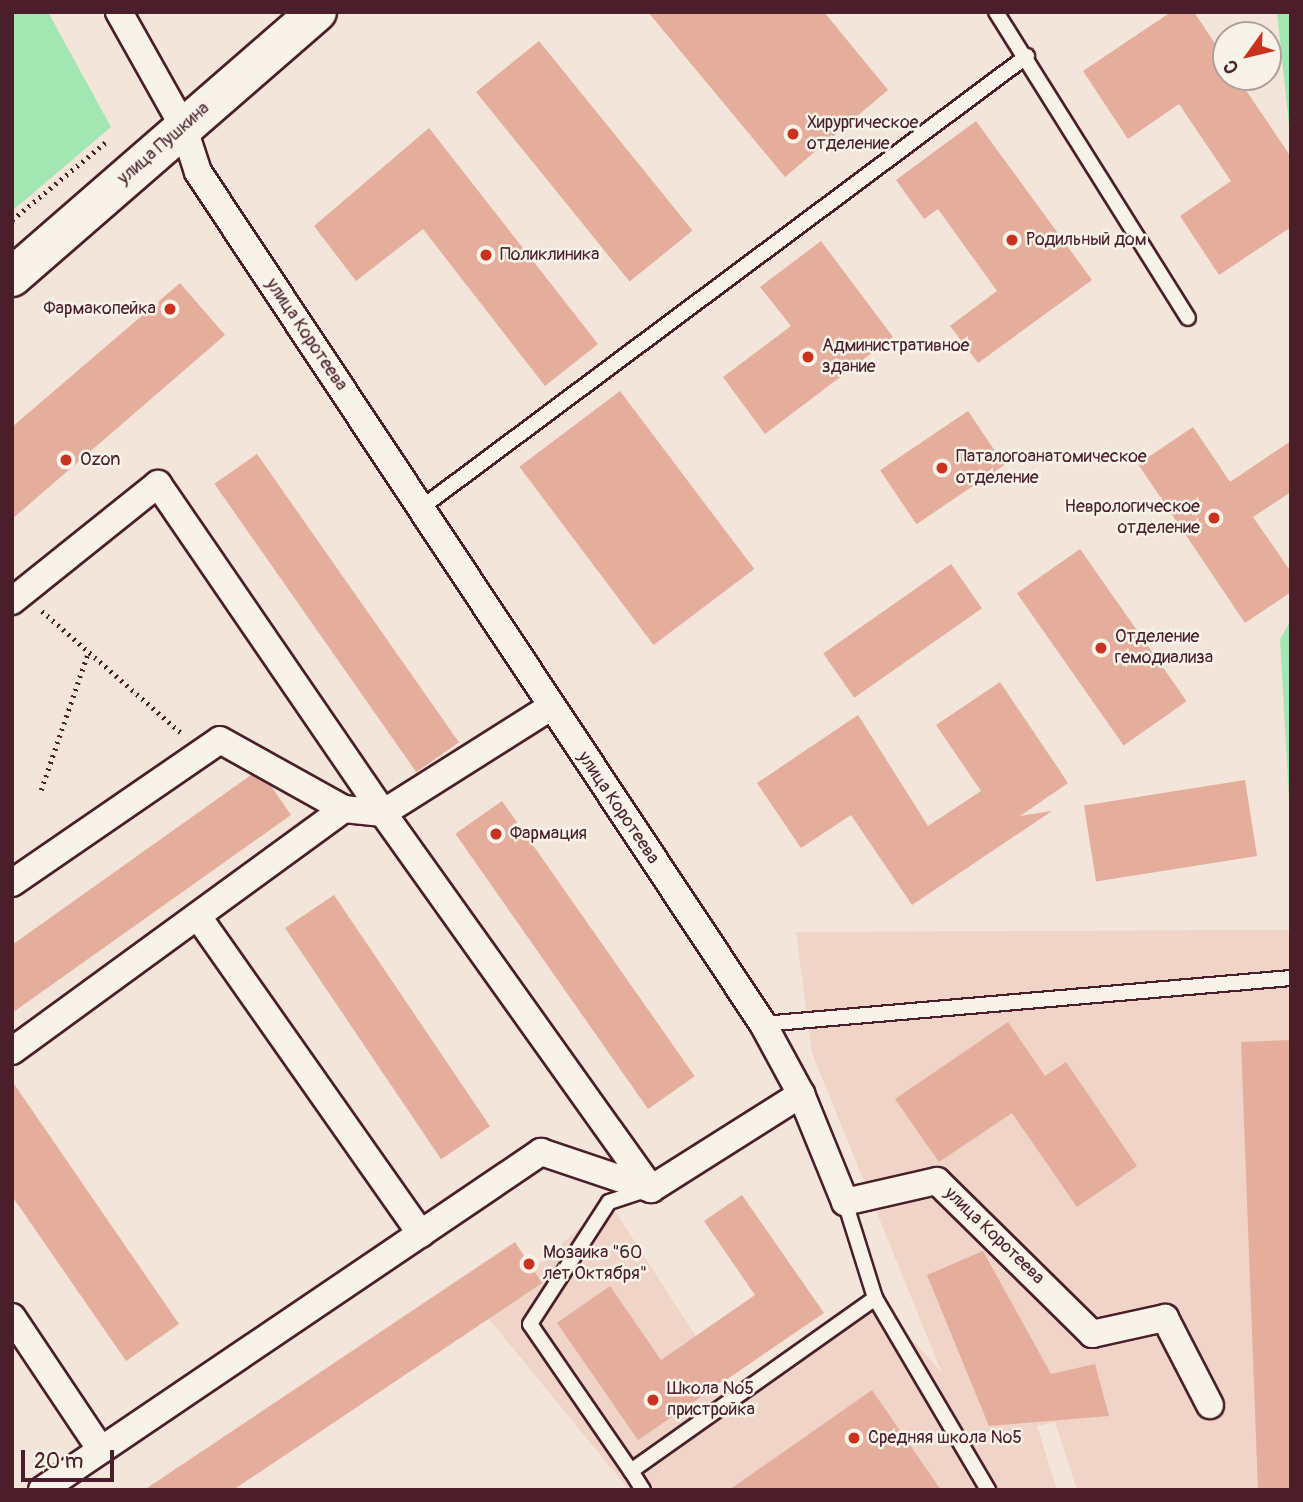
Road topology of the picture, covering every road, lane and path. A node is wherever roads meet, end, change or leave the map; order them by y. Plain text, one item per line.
1 (120, 12) edge
2 (317, 12) edge
3 (996, 12) edge
4 (1027, 56) junction
5 (183, 126) junction
6 (106, 142) dead end
7 (12, 220) edge
8 (12, 277) edge
9 (1188, 318) dead end
10 (421, 508) junction
11 (17, 596) edge
12 (87, 656) junction
13 (549, 708) junction
14 (206, 751) junction
15 (41, 790) dead end
16 (344, 809) junction
17 (383, 814) junction
18 (12, 883) edge
19 (199, 918) junction
20 (1291, 978) edge
21 (763, 1024) junction
22 (12, 1051) edge
23 (802, 1094) junction
24 (651, 1189) junction
25 (845, 1202) junction
26 (421, 1234) junction
27 (875, 1298) junction
28 (12, 1317) edge
29 (1210, 1405) dead end
30 (101, 1450) junction
31 (631, 1471) junction
32 (42, 1490) edge
33 (643, 1490) edge
34 (988, 1490) edge

1 - 5 street, улица Коротеева
2 - 5 street, улица Пушкина
3 - 4 lane
4 - 9 lane
4 - 10 lane
5 - 8 street, улица Пушкина
5 - 10 street, улица Коротеева
6 - 7 path
10 - 13 street, улица Коротеева
11 - 12 path
11 - 17 street
12 - 14 path
12 - 15 path
13 - 17 street
13 - 21 street, улица Коротеева
14 - 16 street
14 - 18 street
16 - 17 street
16 - 19 street
17 - 24 street
19 - 22 street
19 - 26 street
20 - 21 lane
21 - 23 street, улица Коротеева
23 - 24 street
23 - 25 street, улица Коротеева
24 - 26 street
24 - 31 lane
25 - 27 lane
25 - 29 street, улица Коротеева
26 - 30 street
27 - 31 lane
27 - 34 lane
28 - 30 street
30 - 32 street
31 - 33 lane

